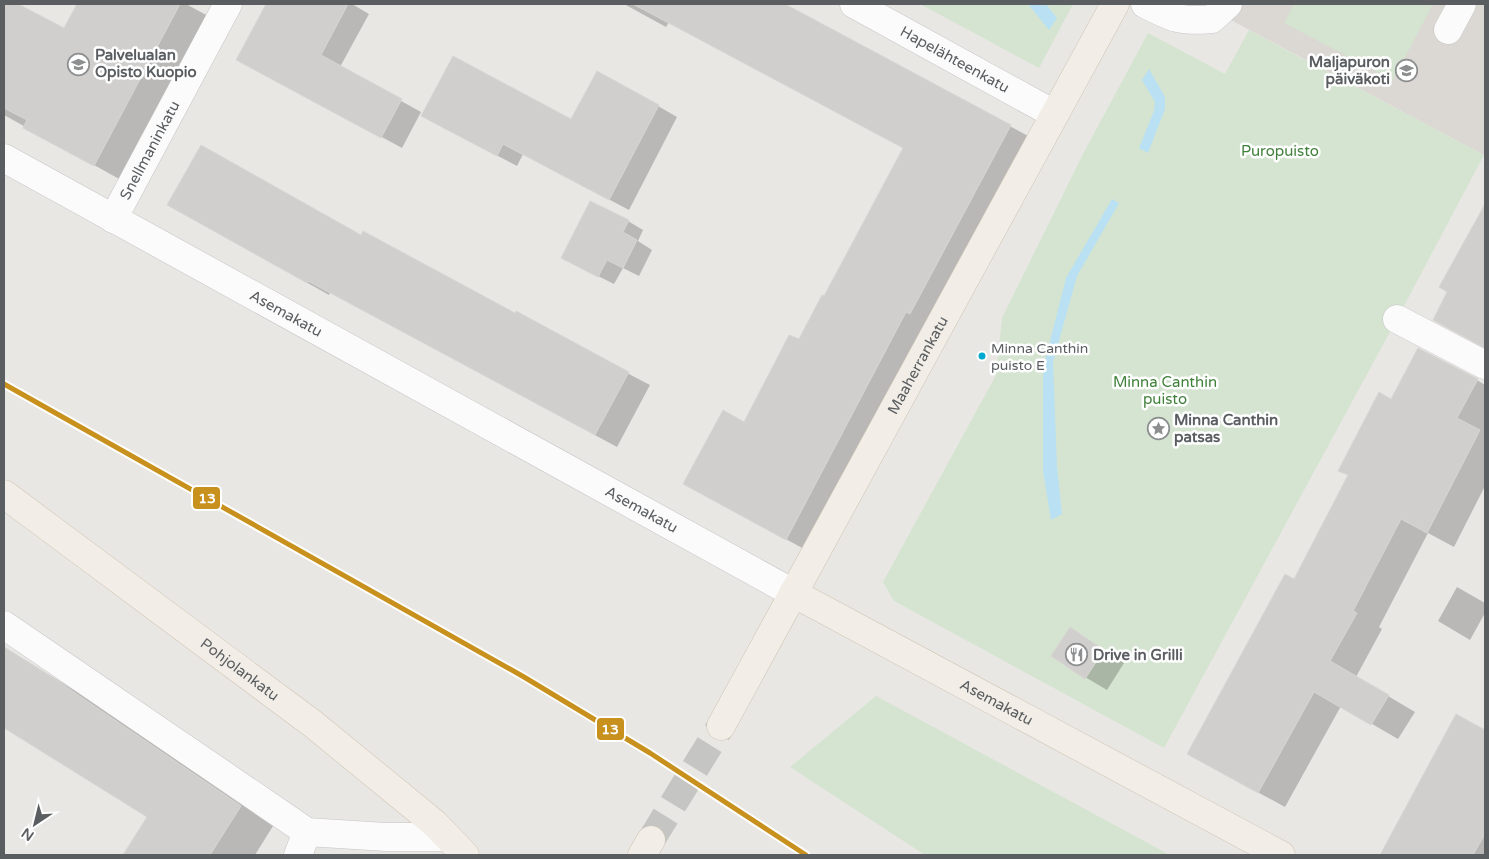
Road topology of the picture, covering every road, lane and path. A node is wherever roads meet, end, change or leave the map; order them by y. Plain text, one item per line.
1 (228, 4) edge
2 (854, 4) edge
3 (1115, 4) edge
4 (1145, 4) edge
5 (1228, 4) edge
6 (1462, 4) edge
7 (1448, 30) dead end
8 (1054, 114) junction
9 (4, 158) edge
10 (114, 219) junction
11 (1397, 319) dead end
12 (1485, 365) edge
13 (4, 494) edge
14 (793, 593) junction
15 (4, 625) edge
16 (721, 726) tunnel mouth
17 (303, 844) edge
18 (456, 846) edge
19 (1281, 855) edge

1 - 10 street, Snellmaninkatu
2 - 8 street, Hapelähteenkatu
3 - 8 main road, Maaherrankatu
4 - 5 street
6 - 7 street
8 - 14 main road, Maaherrankatu
9 - 10 street, Asemakatu
10 - 14 street, Asemakatu
11 - 12 street
13 - 18 main road, Pohjolankatu
14 - 16 main road, Maaherrankatu
14 - 19 main road, Asemakatu
15 - 17 street
17 - 18 street

